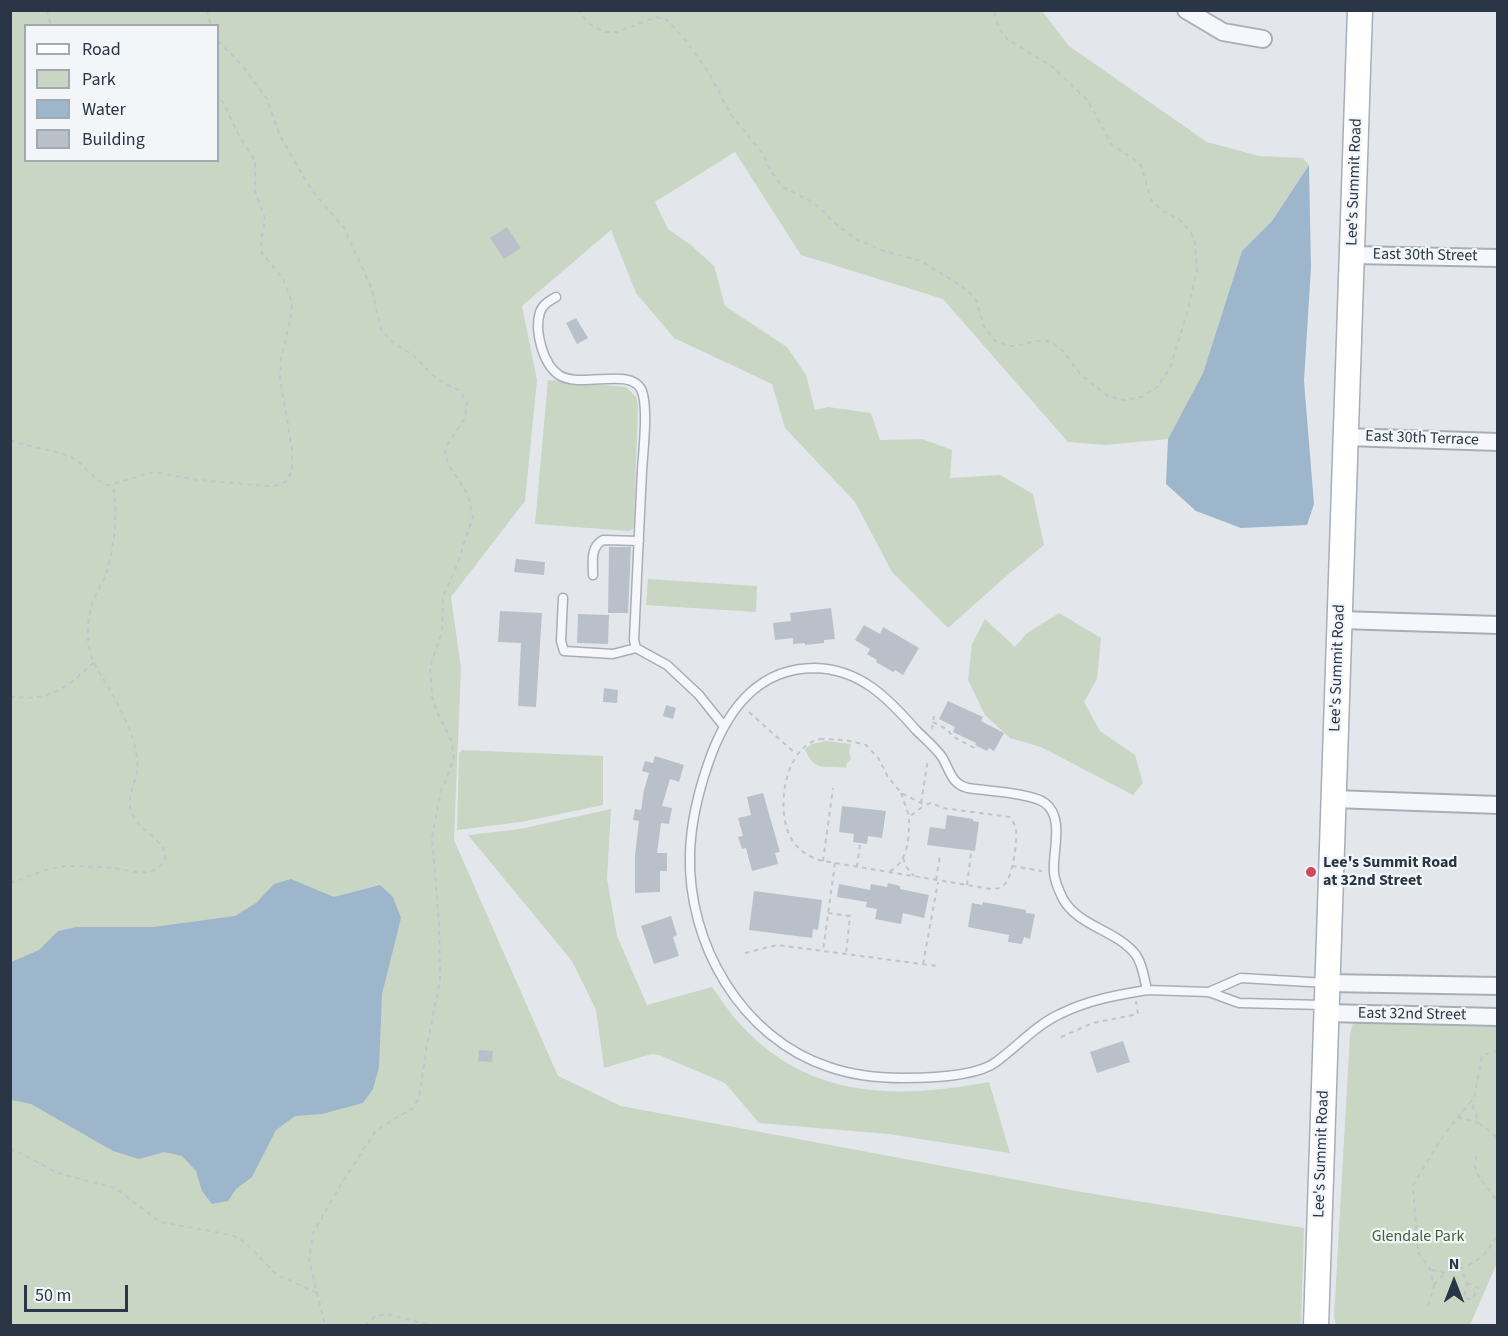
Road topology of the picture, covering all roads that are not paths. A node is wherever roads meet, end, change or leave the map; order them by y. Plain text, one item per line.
1 (1186, 10) edge
2 (1360, 10) edge
3 (1263, 39) dead end
4 (1353, 255) junction
5 (1497, 258) edge
6 (556, 297) dead end
7 (1346, 437) junction
8 (1497, 442) edge
9 (639, 541) junction
10 (593, 575) dead end
11 (563, 598) dead end
12 (1340, 620) junction
13 (1497, 625) edge
14 (636, 648) junction
15 (723, 725) junction
16 (1334, 799) junction
17 (1497, 804) edge
18 (1497, 986) edge
19 (1147, 990) junction
20 (1209, 992) junction
21 (1327, 1001) junction
22 (1497, 1017) edge
23 (1316, 1326) edge

1 - 3 street
2 - 4 main road, Lee's Summit Road
4 - 5 street, East 30th Street
4 - 7 main road, Lee's Summit Road
6 - 9 lane
7 - 8 street, East 30th Terrace
7 - 12 main road, Lee's Summit Road
9 - 10 lane
9 - 14 lane
11 - 14 lane
12 - 13 street
12 - 16 main road, Lee's Summit Road
14 - 15 lane
15 - 19 lane
15 - 19 lane
16 - 17 street
16 - 21 main road, Lee's Summit Road
18 - 21 street, East 32nd Street
19 - 20 lane
20 - 21 lane
20 - 21 lane
21 - 22 street, East 32nd Street
21 - 23 main road, Lee's Summit Road

